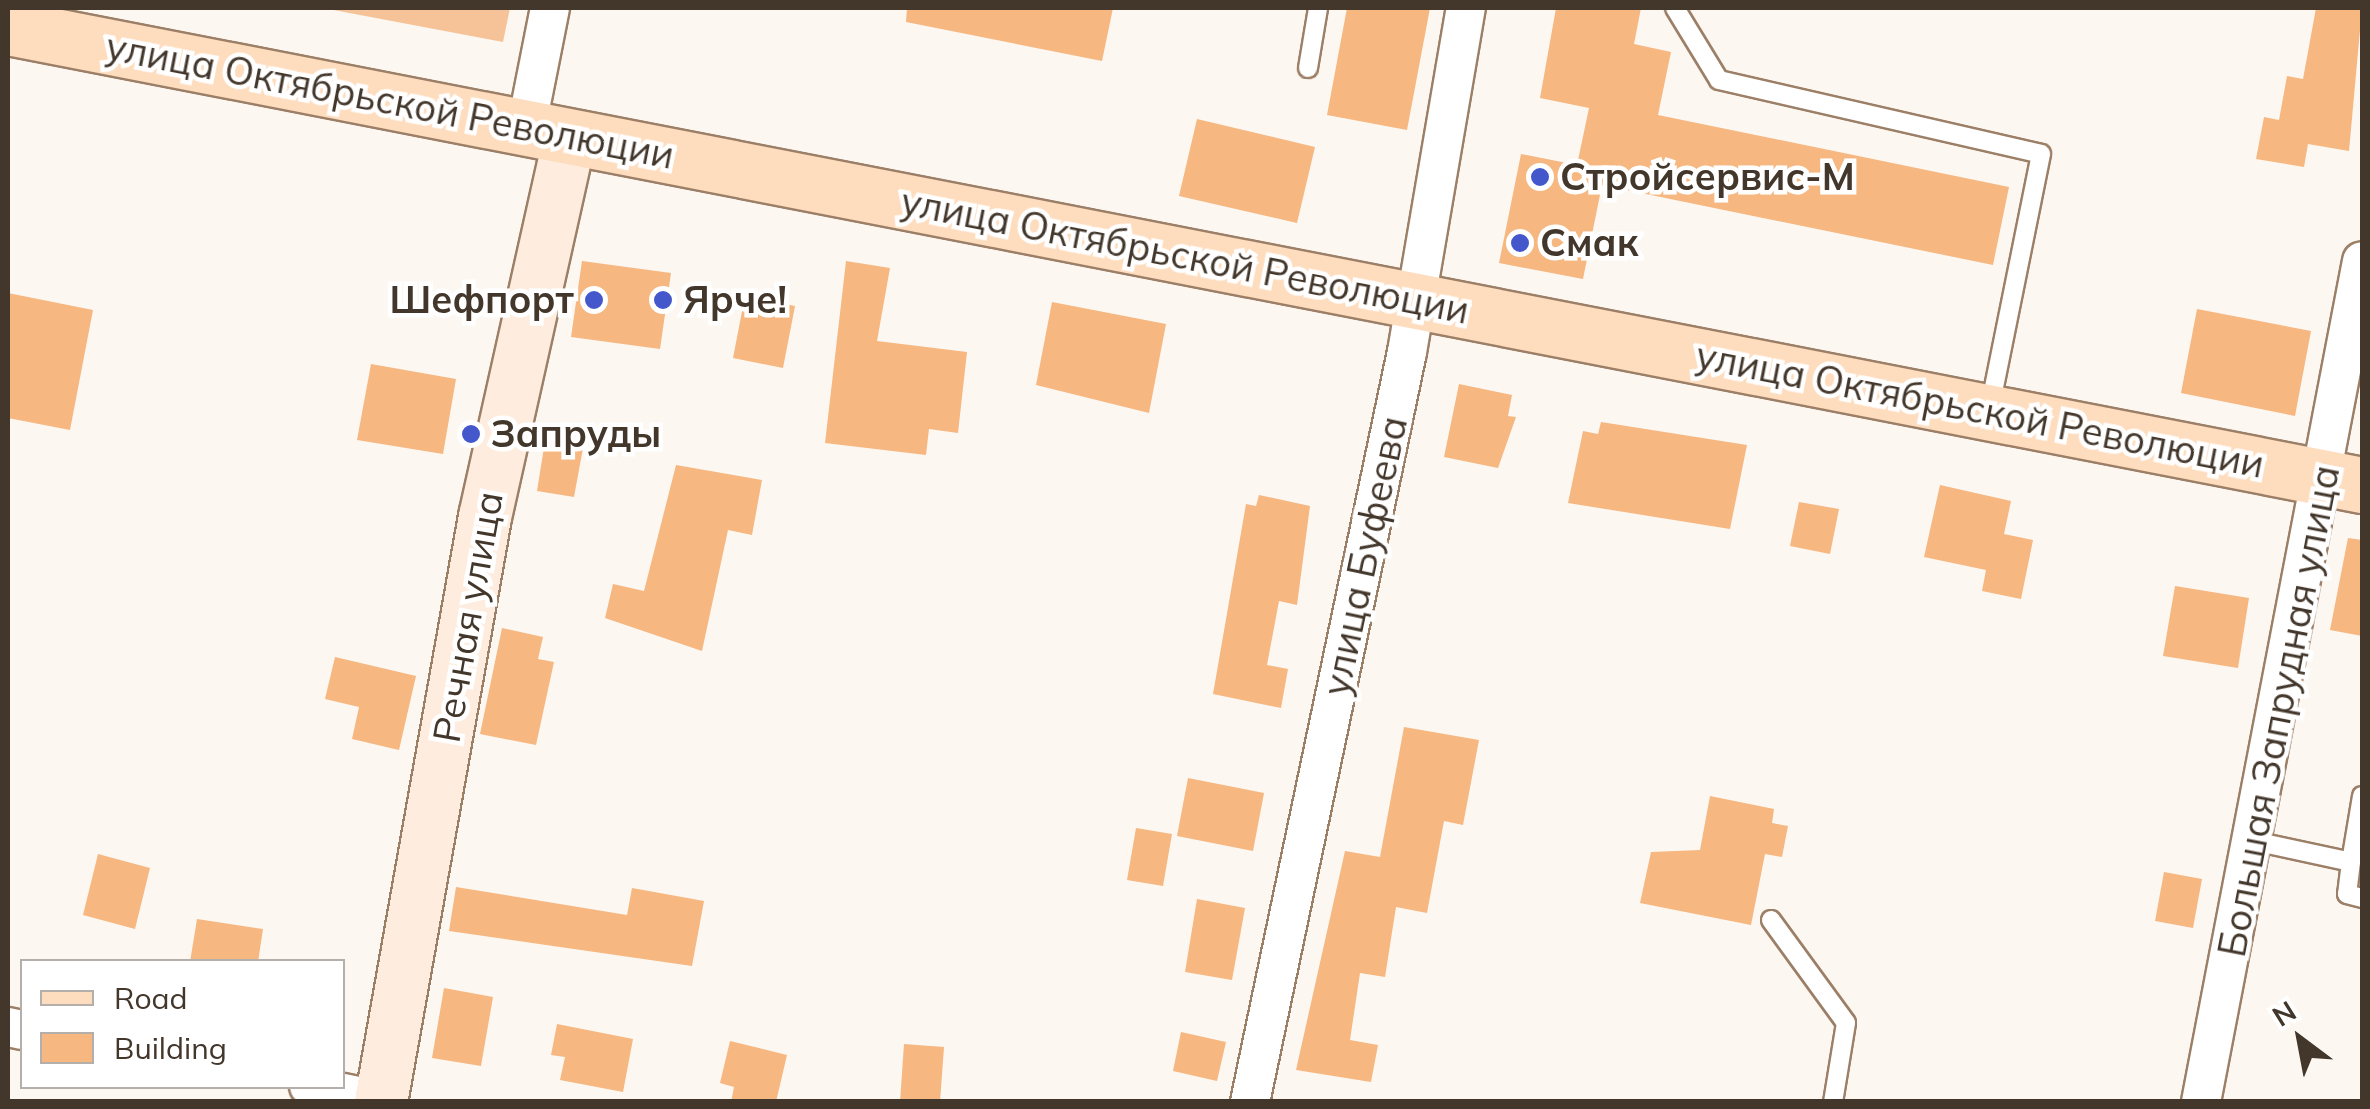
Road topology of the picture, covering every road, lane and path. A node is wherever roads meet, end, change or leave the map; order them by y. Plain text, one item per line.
1 (550, 8) edge
2 (1318, 8) edge
3 (1466, 8) edge
4 (1675, 8) edge
5 (8, 27) edge
6 (1308, 68) dead end
7 (548, 132) junction
8 (2362, 261) edge
9 (1416, 301) junction
10 (1989, 412) junction
11 (2344, 481) edge
12 (2362, 796) edge
13 (2254, 841) junction
14 (2351, 862) junction
15 (2362, 898) edge
16 (1771, 920) dead end
17 (324, 1089) edge
18 (383, 1101) edge
19 (1250, 1102) edge
20 (1834, 1102) edge
21 (2201, 1102) edge

1 - 7 street, Речная улица
2 - 6 lane
3 - 9 street, улица Буфеева
4 - 10 lane
5 - 7 main road, улица Октябрьской Революции
7 - 9 main road, улица Октябрьской Революции
7 - 18 street, Речная улица
8 - 11 street, Большая Запрудная улица
9 - 10 main road, улица Октябрьской Революции
9 - 19 street, улица Буфеева
10 - 11 main road, улица Октябрьской Революции
11 - 13 street, Большая Запрудная улица
12 - 14 lane
13 - 14 lane
13 - 21 street, Большая Запрудная улица
14 - 15 lane
16 - 20 lane
17 - 18 street

